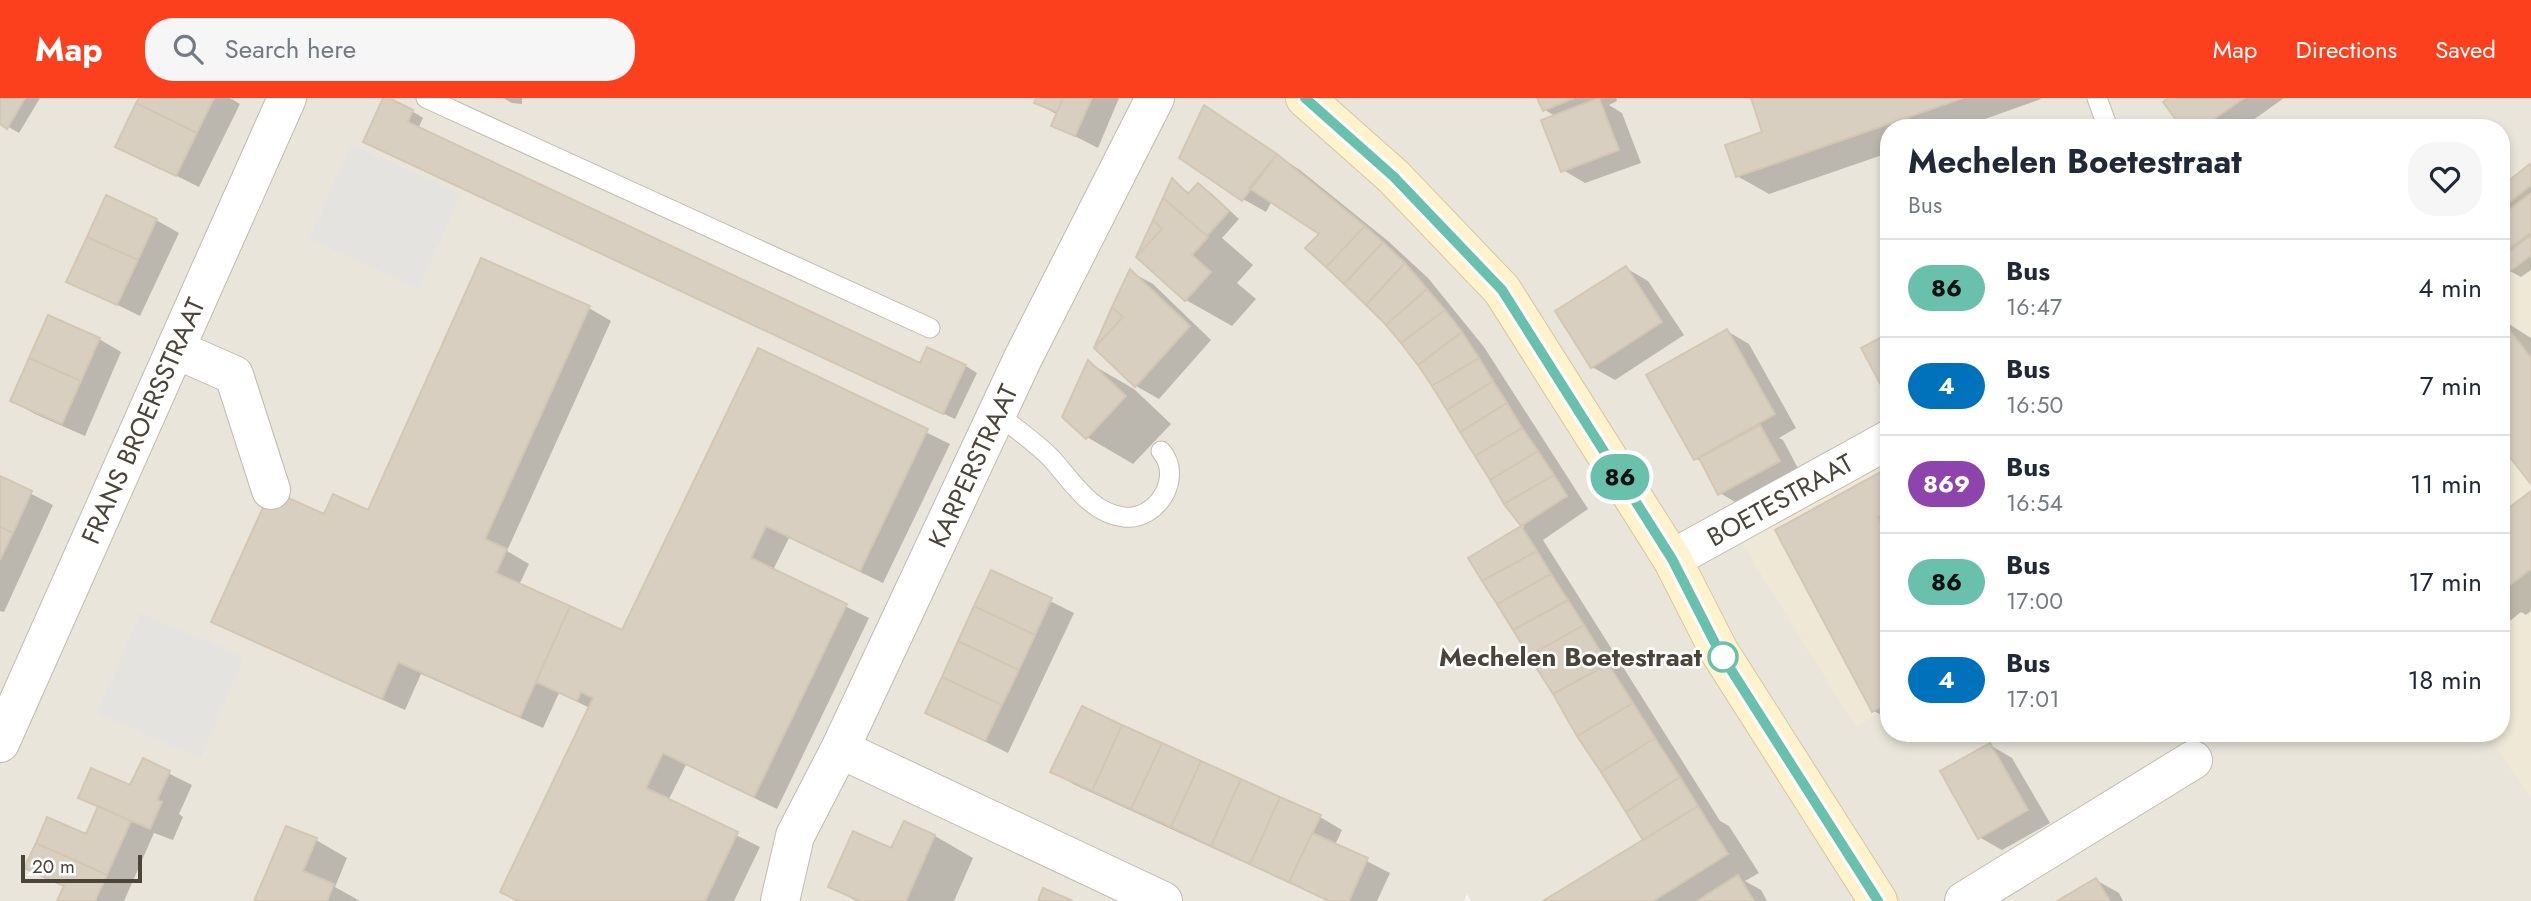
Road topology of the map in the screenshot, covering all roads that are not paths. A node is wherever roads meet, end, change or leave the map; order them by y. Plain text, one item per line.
1 (287, 98) edge
2 (426, 98) edge
3 (1155, 98) edge
4 (1305, 98) edge
5 (2097, 98) edge
6 (2105, 119) edge
7 (930, 328) dead end
8 (175, 349) junction
9 (997, 414) junction
10 (1880, 444) edge
11 (1161, 451) dead end
12 (271, 490) dead end
13 (1672, 559) junction
14 (0, 743) edge
15 (840, 749) junction
16 (2193, 760) dead end
17 (780, 901) edge
18 (1163, 901) edge
19 (1878, 901) edge
20 (1964, 901) edge

1 - 8 street, FRANS BROERSSTRAAT
2 - 7 lane
3 - 9 street, KARPERSTRAAT
4 - 13 main road
5 - 6 lane
8 - 12 street
8 - 14 street, FRANS BROERSSTRAAT
9 - 11 lane
9 - 15 street, KARPERSTRAAT
10 - 13 street, BOETESTRAAT
13 - 19 main road
15 - 17 street, KARPERSTRAAT
15 - 18 street
16 - 20 street

